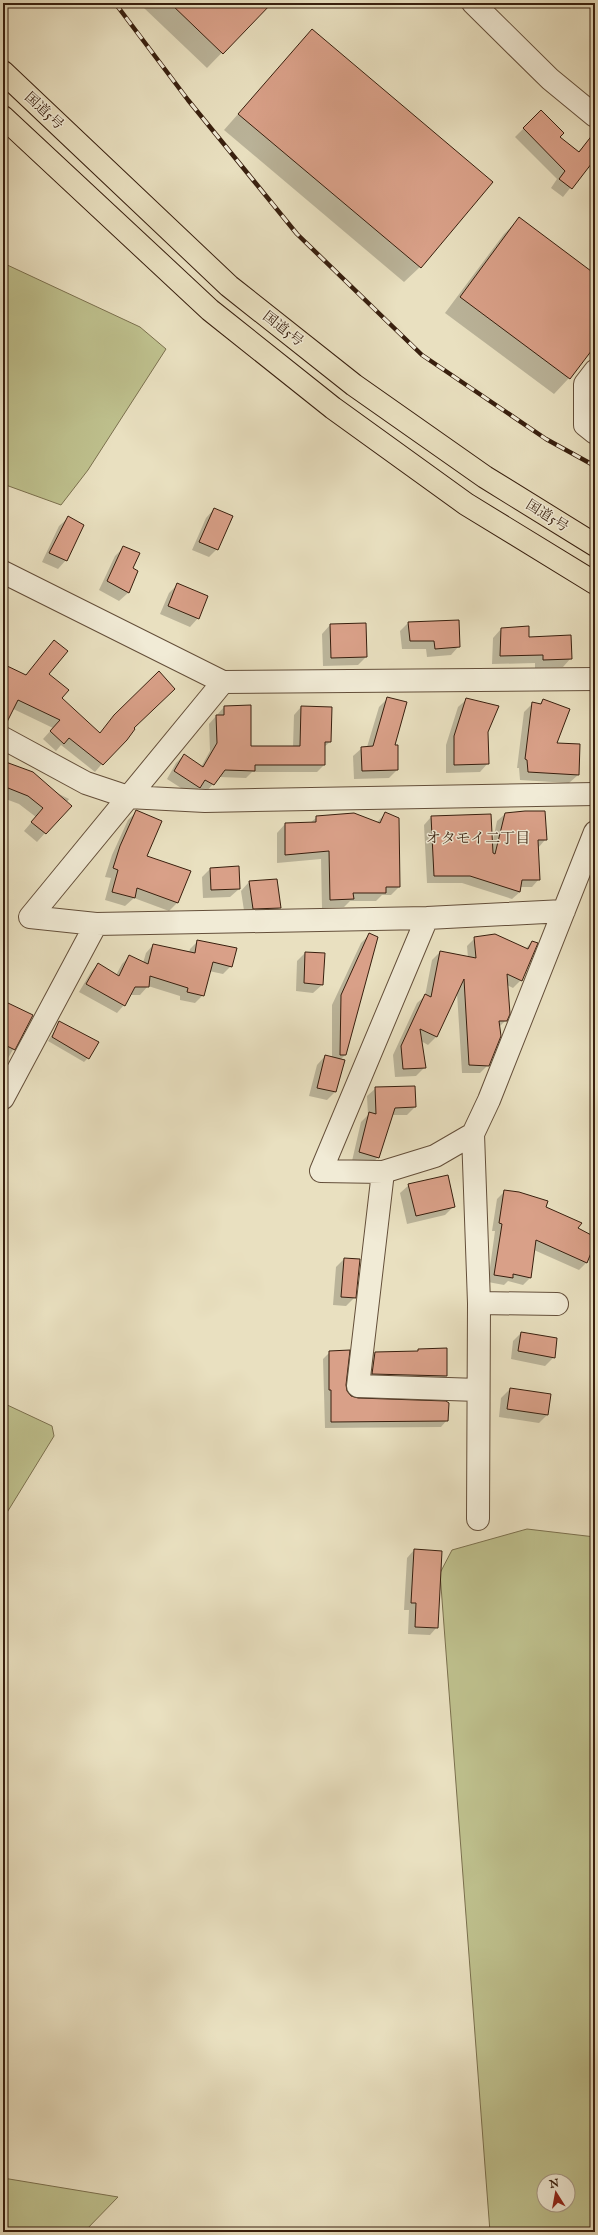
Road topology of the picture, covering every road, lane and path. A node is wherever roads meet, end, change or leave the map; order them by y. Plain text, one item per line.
1 (474, 3) edge
2 (3, 72) edge
3 (595, 116) edge
4 (3, 117) edge
5 (595, 371) edge
6 (595, 433) edge
7 (595, 545) edge
8 (3, 572) edge
9 (595, 583) edge
10 (595, 679) edge
11 (223, 682) junction
12 (3, 738) edge
13 (595, 794) edge
14 (128, 797) junction
15 (595, 832) edge
16 (564, 911) junction
17 (427, 918) junction
18 (96, 924) junction
19 (3, 1098) edge
20 (473, 1134) junction
21 (383, 1172) junction
22 (479, 1303) junction
23 (557, 1304) dead end
24 (478, 1390) junction
25 (478, 1519) dead end

1 - 3 street
2 - 7 highway, 国道5号
4 - 9 highway
5 - 6 street
8 - 11 street
10 - 11 street
11 - 14 street
12 - 14 street
13 - 14 street
14 - 18 street
15 - 16 street
16 - 17 street
16 - 20 street
17 - 18 street
17 - 21 street
18 - 19 street
20 - 21 street
20 - 22 street
21 - 24 street
22 - 23 street
22 - 24 street
24 - 25 street

